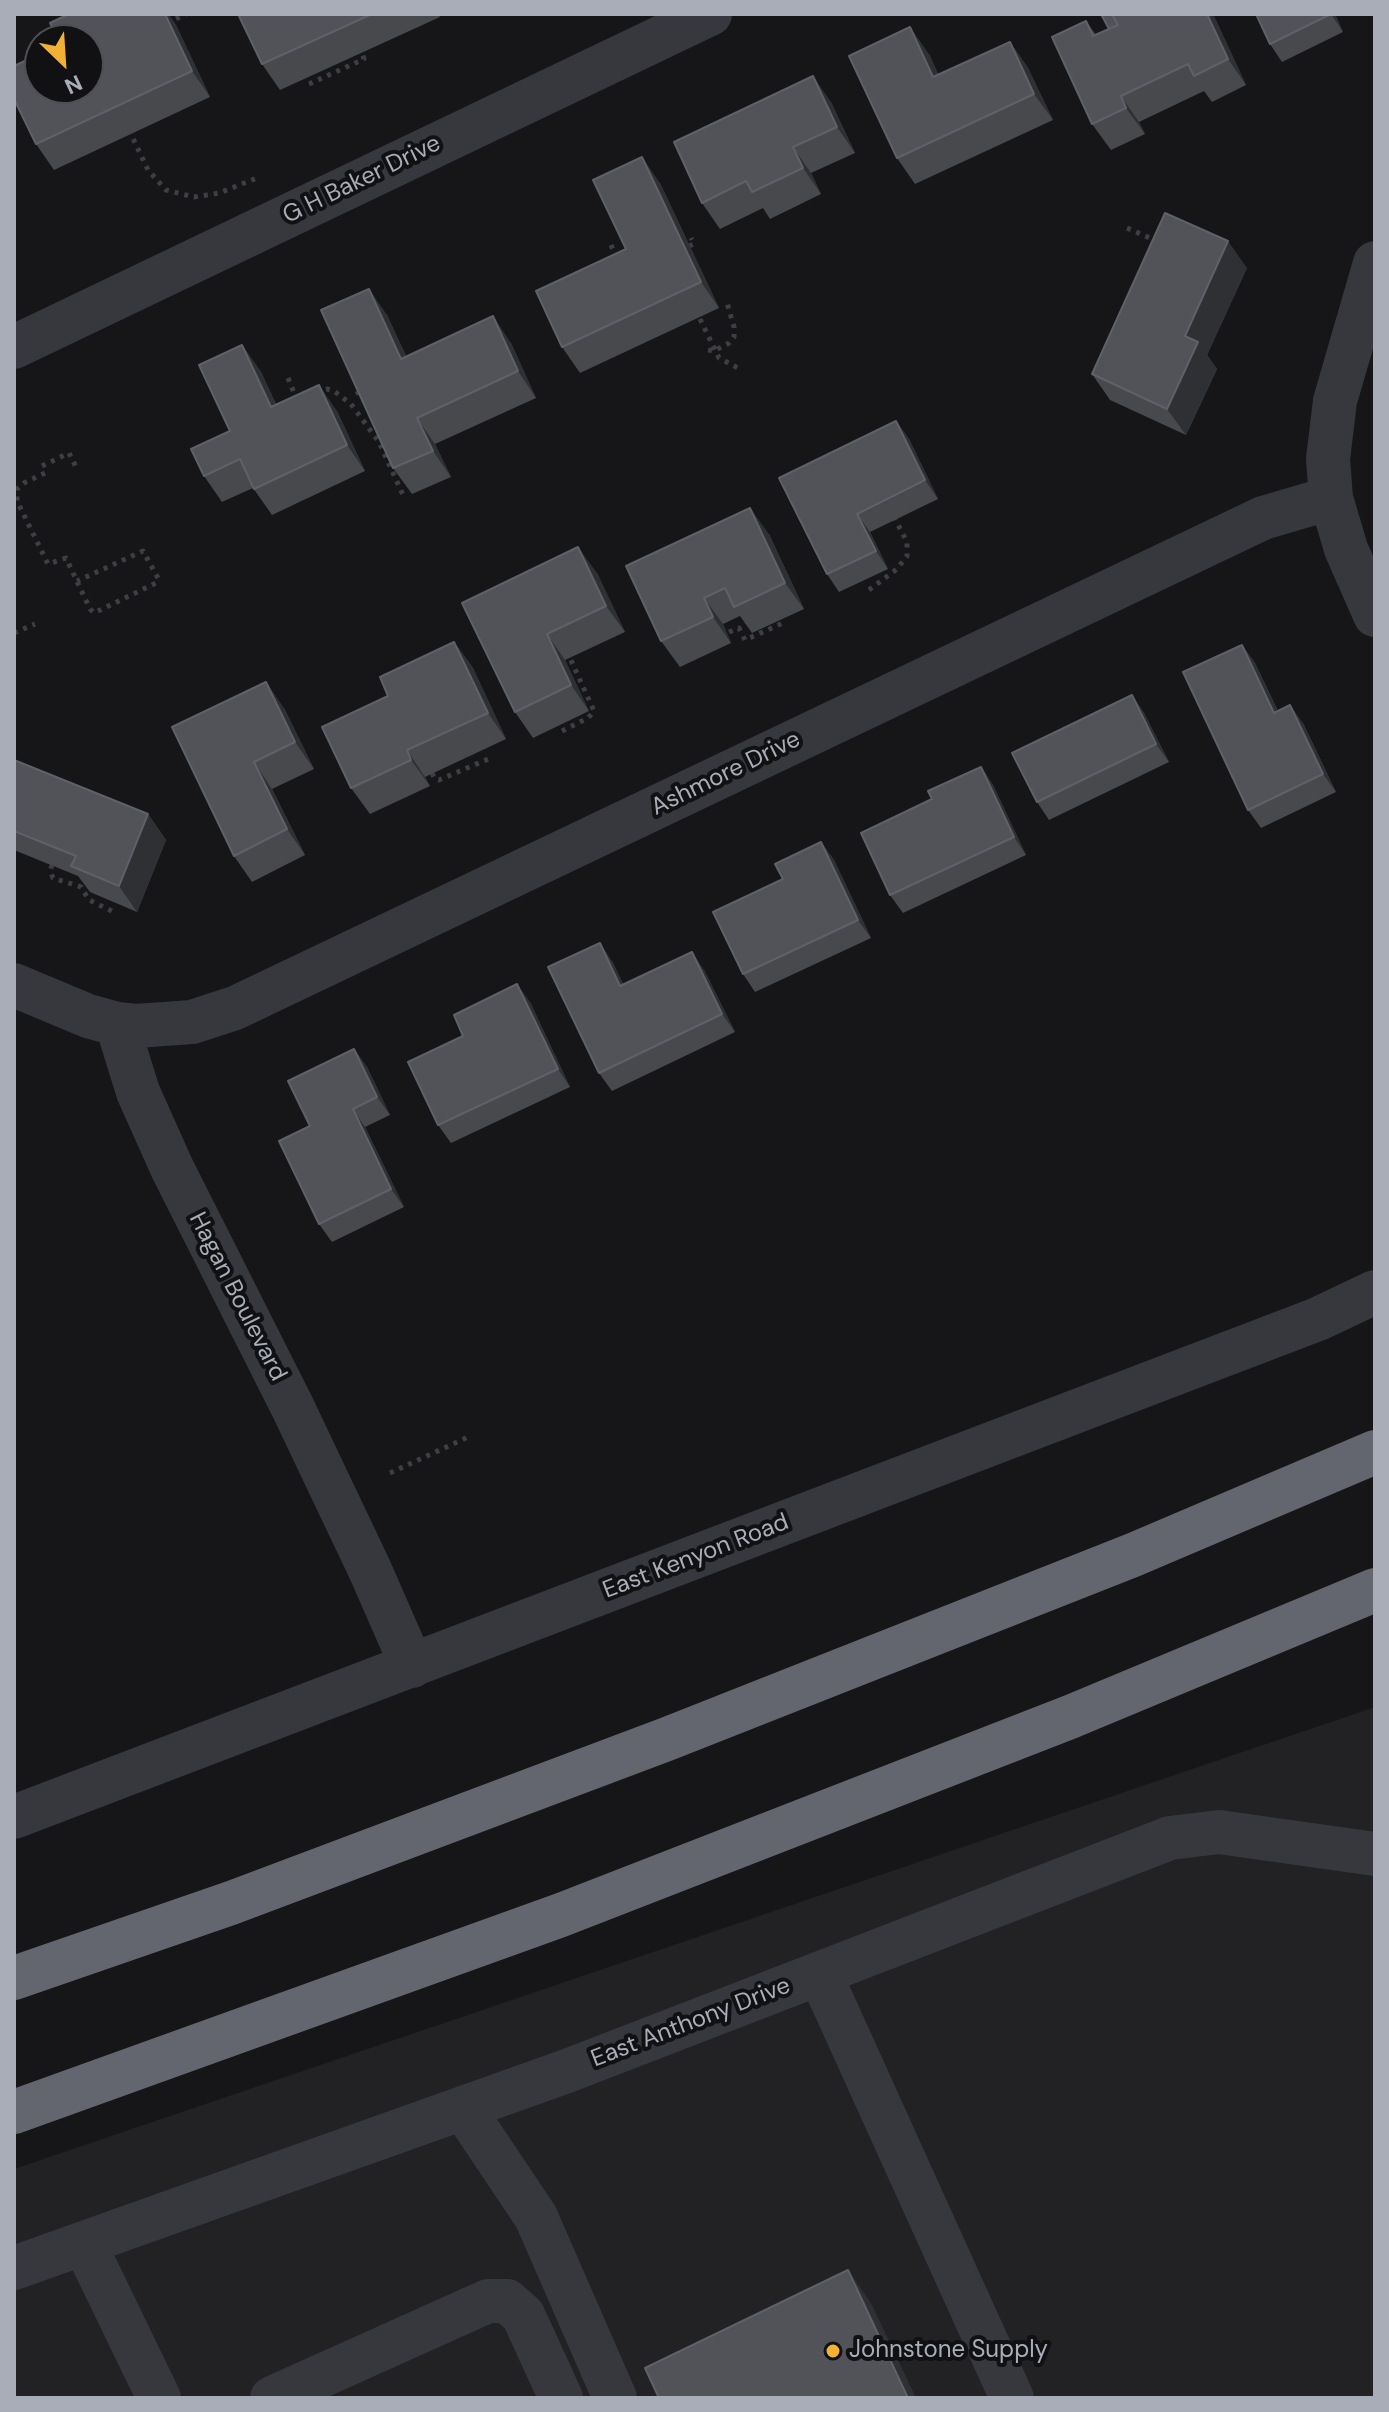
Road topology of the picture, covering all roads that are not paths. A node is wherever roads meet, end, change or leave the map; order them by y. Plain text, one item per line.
1 (710, 14) edge
2 (1375, 263) edge
3 (14, 347) edge
4 (1331, 498) junction
5 (1375, 615) edge
6 (14, 985) edge
7 (117, 1024) junction
8 (1375, 1292) edge
9 (1375, 1452) edge
10 (1375, 1590) edge
11 (412, 1666) junction
12 (14, 1817) edge
13 (1375, 1854) edge
14 (820, 1974) junction
15 (14, 1978) edge
16 (463, 2108) junction
17 (14, 2112) edge
18 (84, 2243) junction
19 (14, 2268) edge
20 (159, 2398) edge
21 (272, 2398) edge
22 (561, 2398) edge
23 (615, 2398) edge
24 (1012, 2398) edge

1 - 3 street, G H Baker Drive
2 - 4 street
4 - 5 street
4 - 7 street, Ashmore Drive
6 - 7 street
7 - 11 street, Hagan Boulevard
8 - 11 street, East Kenyon Road
9 - 15 highway
10 - 17 highway
11 - 12 street, East Kenyon Road
13 - 14 street, East Anthony Drive
14 - 16 street, East Anthony Drive
14 - 24 street
16 - 18 street, East Anthony Drive
16 - 23 street
18 - 19 street, East Anthony Drive
18 - 20 street
21 - 22 street

